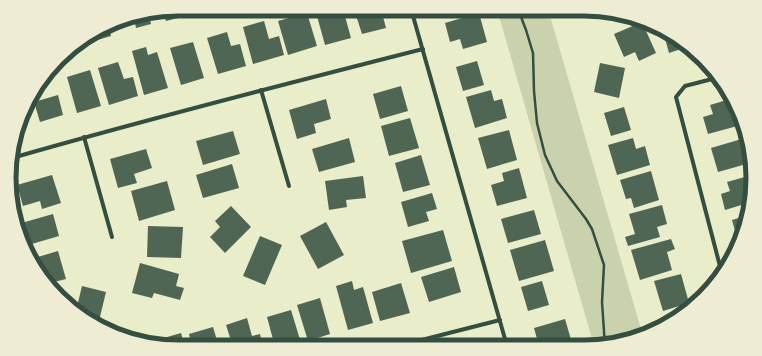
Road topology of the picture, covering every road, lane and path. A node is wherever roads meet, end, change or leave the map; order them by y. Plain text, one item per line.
1 (413, 16) edge
2 (521, 16) edge
3 (423, 49) junction
4 (713, 79) edge
5 (261, 90) junction
6 (84, 137) junction
7 (17, 157) edge
8 (289, 186) dead end
9 (112, 237) dead end
10 (720, 266) edge
11 (500, 320) junction
12 (605, 339) edge
13 (422, 340) edge
14 (505, 340) edge

1 - 3 street
2 - 12 path
3 - 5 street
3 - 11 street
4 - 10 street
5 - 6 street
5 - 8 street
6 - 7 street
6 - 9 street
11 - 13 street
11 - 14 street

